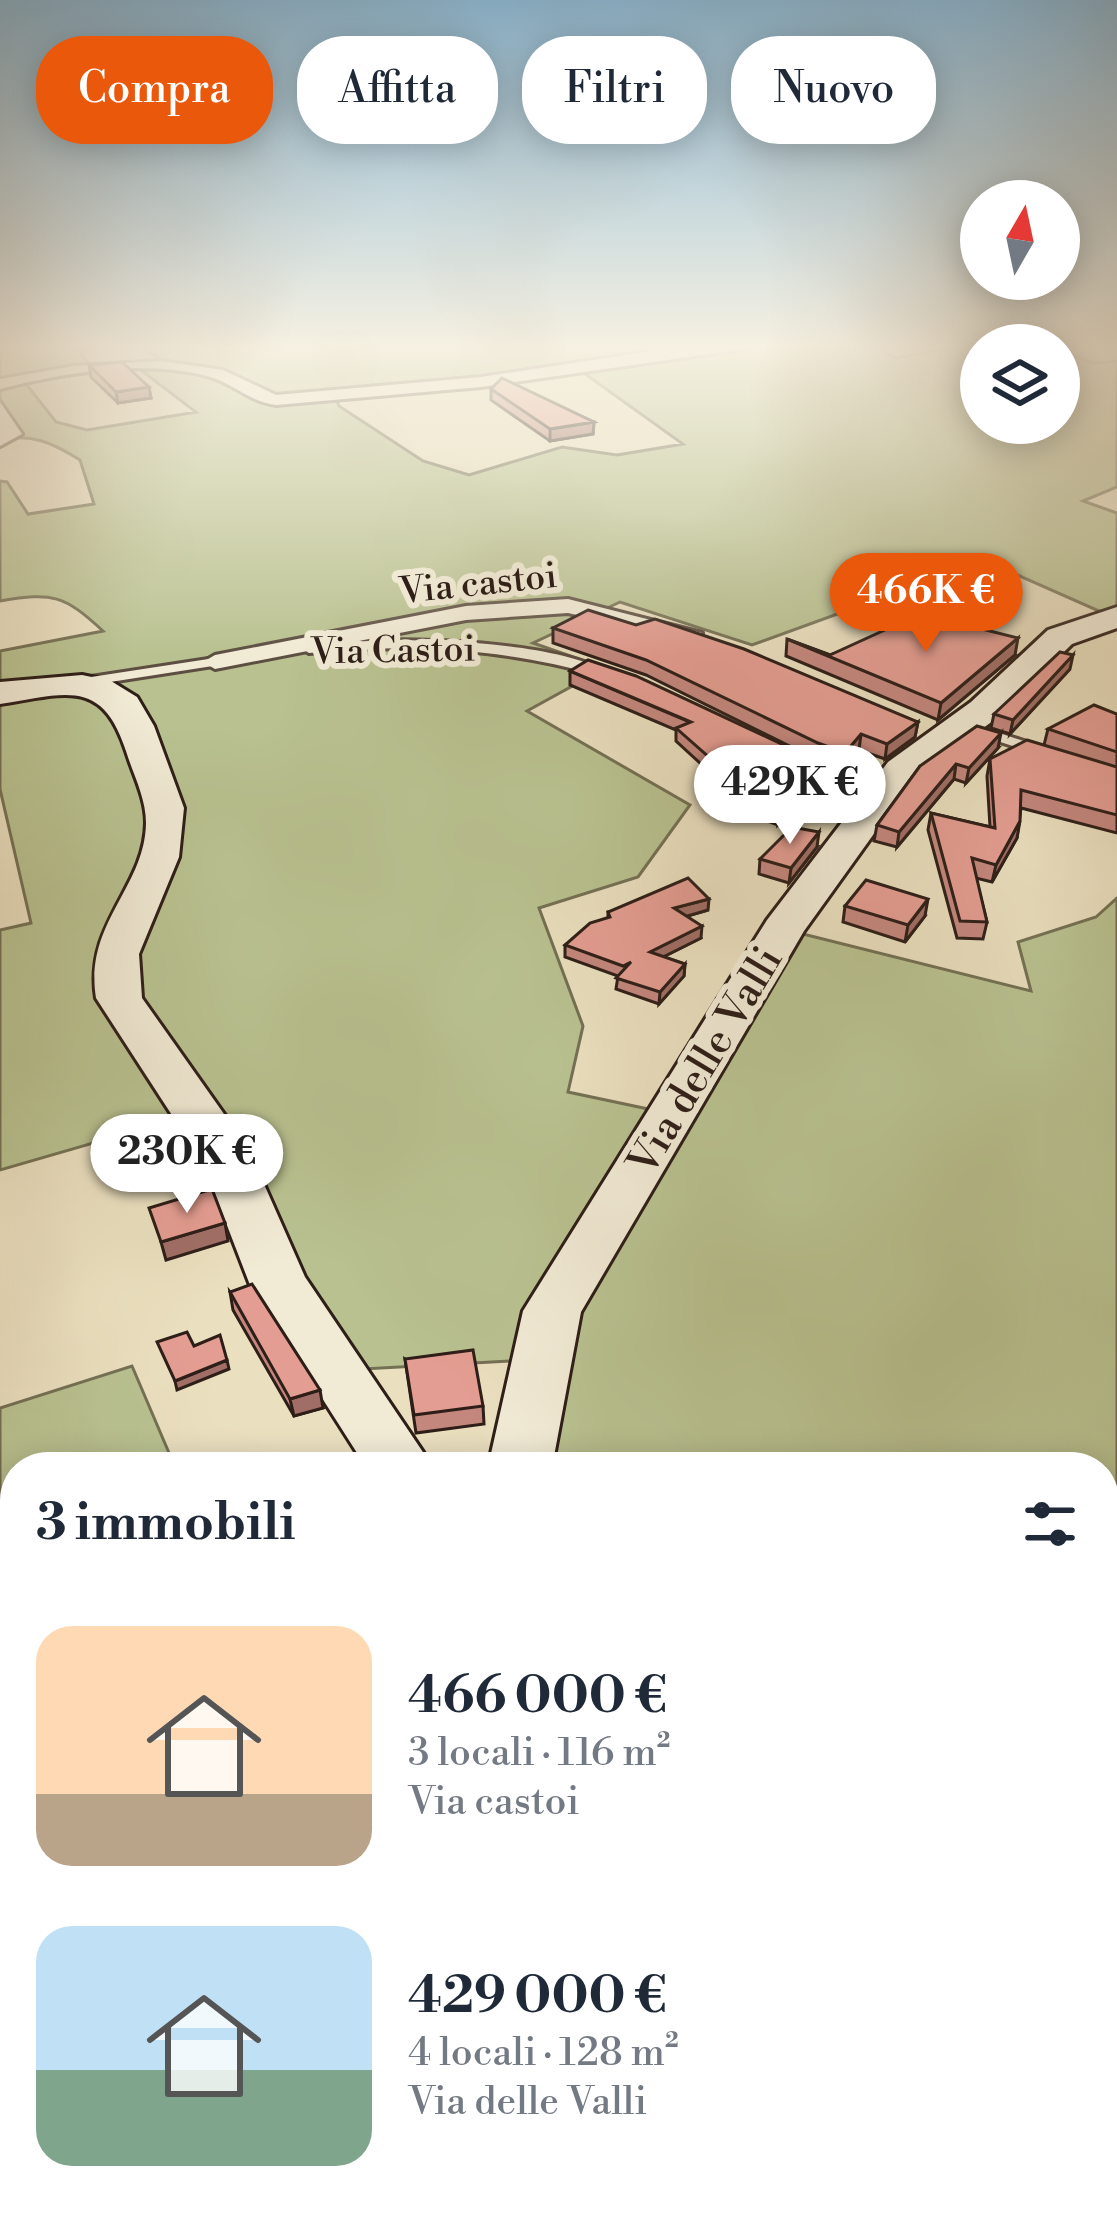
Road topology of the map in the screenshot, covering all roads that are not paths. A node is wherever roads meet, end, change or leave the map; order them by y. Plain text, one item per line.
1 (1117, 617) edge
2 (706, 636) edge
3 (215, 662) junction
4 (627, 680) edge
5 (65, 685) junction
6 (0, 693) edge
7 (952, 725) junction
8 (1054, 756) edge
9 (801, 761) edge
10 (886, 790) junction
11 (391, 1452) edge
12 (523, 1452) edge

1 - 7 street, Via delle Valli
2 - 3 street, Via castoi
3 - 4 lane, Via Castoi
3 - 5 lane, Via Castoi
5 - 6 street, Via Castoi
5 - 11 street
7 - 8 lane
7 - 10 street, Via delle Valli
9 - 10 lane
10 - 12 street, Via delle Valli

